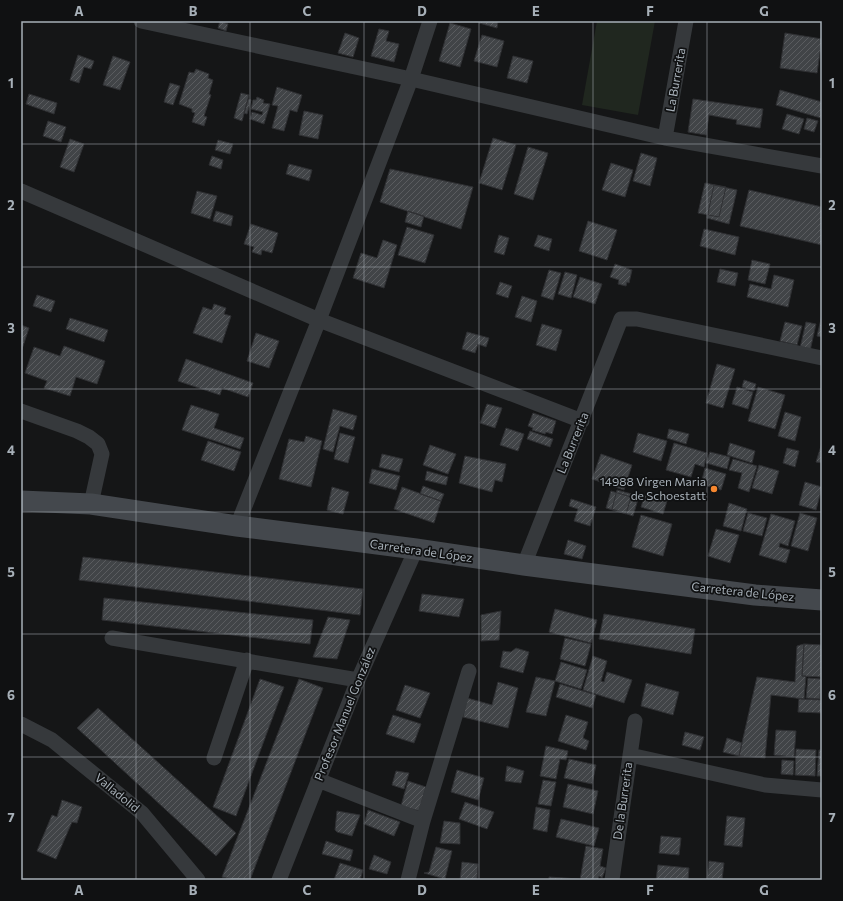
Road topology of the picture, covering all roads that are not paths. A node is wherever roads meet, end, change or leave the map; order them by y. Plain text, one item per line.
1 (141, 21) edge
2 (430, 21) edge
3 (686, 21) edge
4 (411, 79) junction
5 (665, 138) junction
6 (822, 166) edge
7 (21, 190) edge
8 (319, 320) junction
9 (822, 358) edge
10 (21, 411) edge
11 (582, 421) junction
12 (21, 501) edge
13 (91, 504) junction
14 (237, 526) junction
15 (416, 549) junction
16 (524, 565) junction
17 (822, 600) edge
18 (112, 638) dead end
19 (247, 660) junction
20 (469, 671) dead end
21 (358, 680) junction
22 (634, 721) dead end
23 (21, 724) edge
24 (630, 755) junction
25 (214, 758) dead end
26 (318, 780) junction
27 (822, 790) edge
28 (423, 821) junction
29 (198, 880) edge
30 (279, 880) edge
31 (408, 880) edge
32 (612, 880) edge

1 - 4 street
2 - 4 street
3 - 5 street, La Burrerita
4 - 5 street
4 - 8 street
5 - 6 street
7 - 8 street
8 - 11 street
8 - 14 street
9 - 11 street, La Burrerita
10 - 13 street
11 - 16 street, La Burrerita
12 - 13 main road, Carretera de López
13 - 14 main road, Carretera de López
14 - 15 main road, Carretera de López
15 - 16 main road, Carretera de López
15 - 21 street, Profesor Manuel González
16 - 17 main road, Carretera de López
18 - 19 street
19 - 21 street
19 - 25 street
20 - 28 street
21 - 26 street, Profesor Manuel González
22 - 24 street, De la Burrerita
23 - 29 street, Valladolid
24 - 27 street
24 - 32 street, De la Burrerita
26 - 28 street
26 - 30 street, Profesor Manuel González
28 - 31 street

